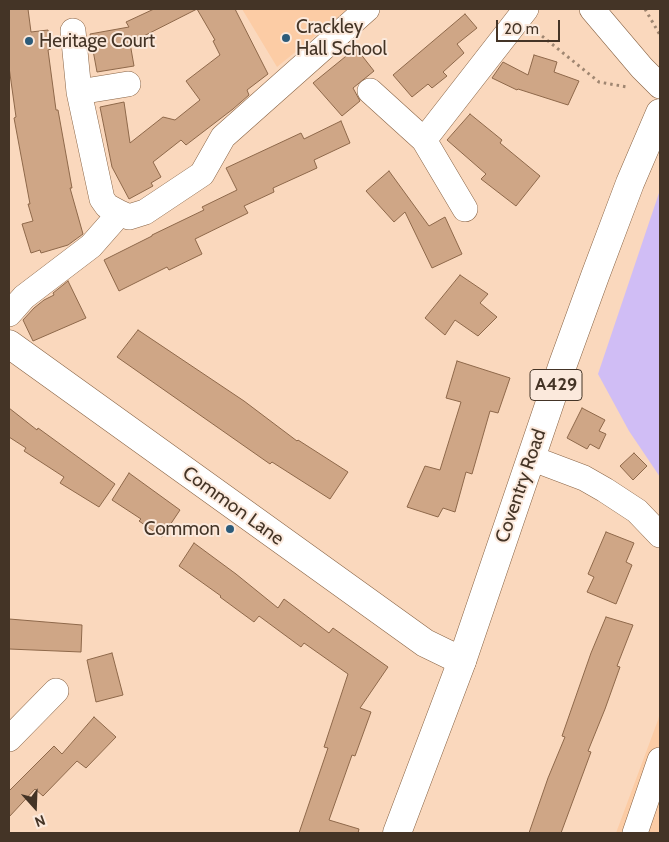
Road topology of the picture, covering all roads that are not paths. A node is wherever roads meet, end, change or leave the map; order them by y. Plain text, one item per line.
1 (367, 9) edge
2 (592, 9) edge
3 (523, 13) edge
4 (73, 31) dead end
5 (128, 84) dead end
6 (660, 86) edge
7 (370, 91) dead end
8 (79, 92) junction
9 (660, 113) edge
10 (424, 140) junction
11 (465, 210) dead end
12 (120, 213) junction
13 (9, 314) edge
14 (9, 344) edge
15 (531, 458) junction
16 (660, 535) edge
17 (462, 661) junction
18 (56, 691) dead end
19 (9, 740) edge
20 (660, 760) edge
21 (397, 833) edge
22 (635, 833) edge

1 - 12 street
2 - 6 street
3 - 10 street
4 - 8 street
5 - 8 street
7 - 10 street
8 - 12 street
9 - 15 main road, Coventry Road / A429
10 - 11 street
12 - 13 street
14 - 17 main road, Common Lane
15 - 16 street
15 - 17 main road, Coventry Road / A429
17 - 21 main road, Coventry Road / A429
18 - 19 street
20 - 22 street

